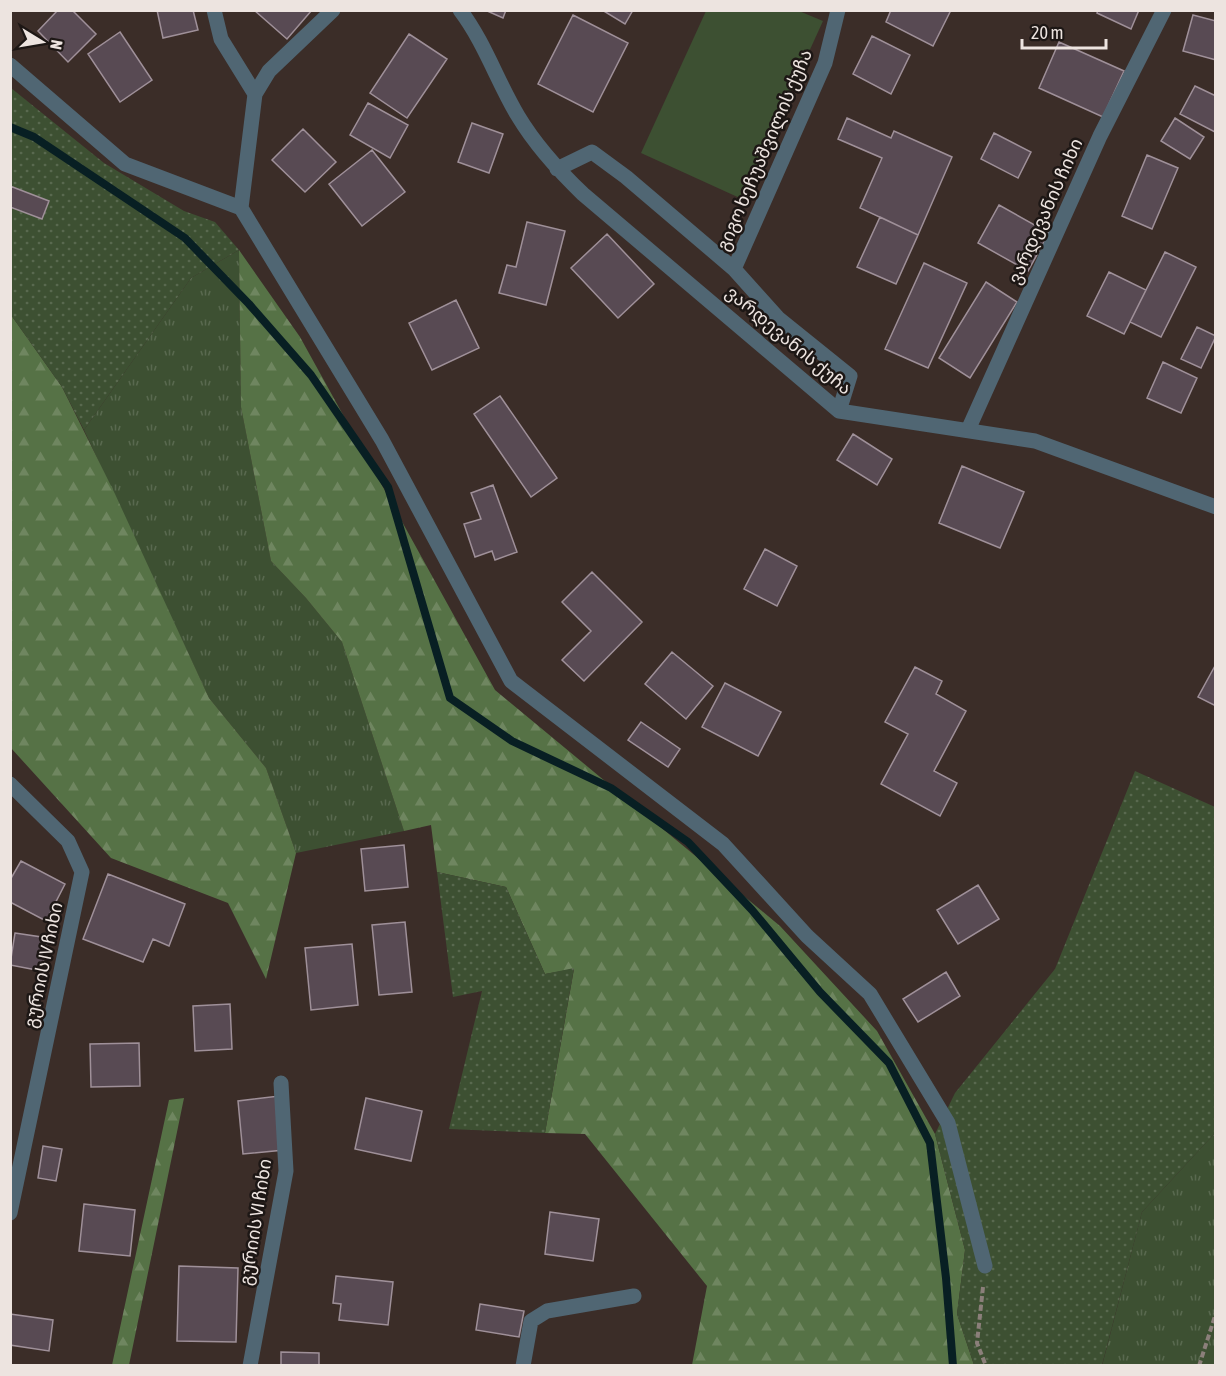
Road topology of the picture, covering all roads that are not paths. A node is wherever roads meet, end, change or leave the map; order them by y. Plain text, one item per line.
1 (214, 10) edge
2 (333, 10) edge
3 (460, 10) edge
4 (838, 10) edge
5 (1164, 10) edge
6 (10, 65) edge
7 (255, 94) junction
8 (557, 169) junction
9 (241, 208) junction
10 (734, 269) junction
11 (839, 411) junction
12 (968, 430) junction
13 (1215, 507) edge
14 (10, 784) edge
15 (281, 1083) dead end
16 (10, 1213) edge
17 (985, 1266) road end
18 (634, 1296) dead end
19 (250, 1365) edge
20 (523, 1365) edge

1 - 7 street
2 - 7 street
3 - 8 street, ვარდევანის ქუჩა
4 - 10 street, გიგო ხეჩუაშვილის ქუჩა
5 - 12 street, ვარდევანის ჩიხი
6 - 9 street
7 - 9 street
8 - 10 street
8 - 11 street, ვარდევანის ქუჩა
9 - 17 street
10 - 11 street
11 - 12 street, ვარდევანის ქუჩა
12 - 13 street, ვარდევანის ქუჩა
14 - 16 street, გურიის IV ჩიხი
15 - 19 street, გურიის VI ჩიხი
18 - 20 street

